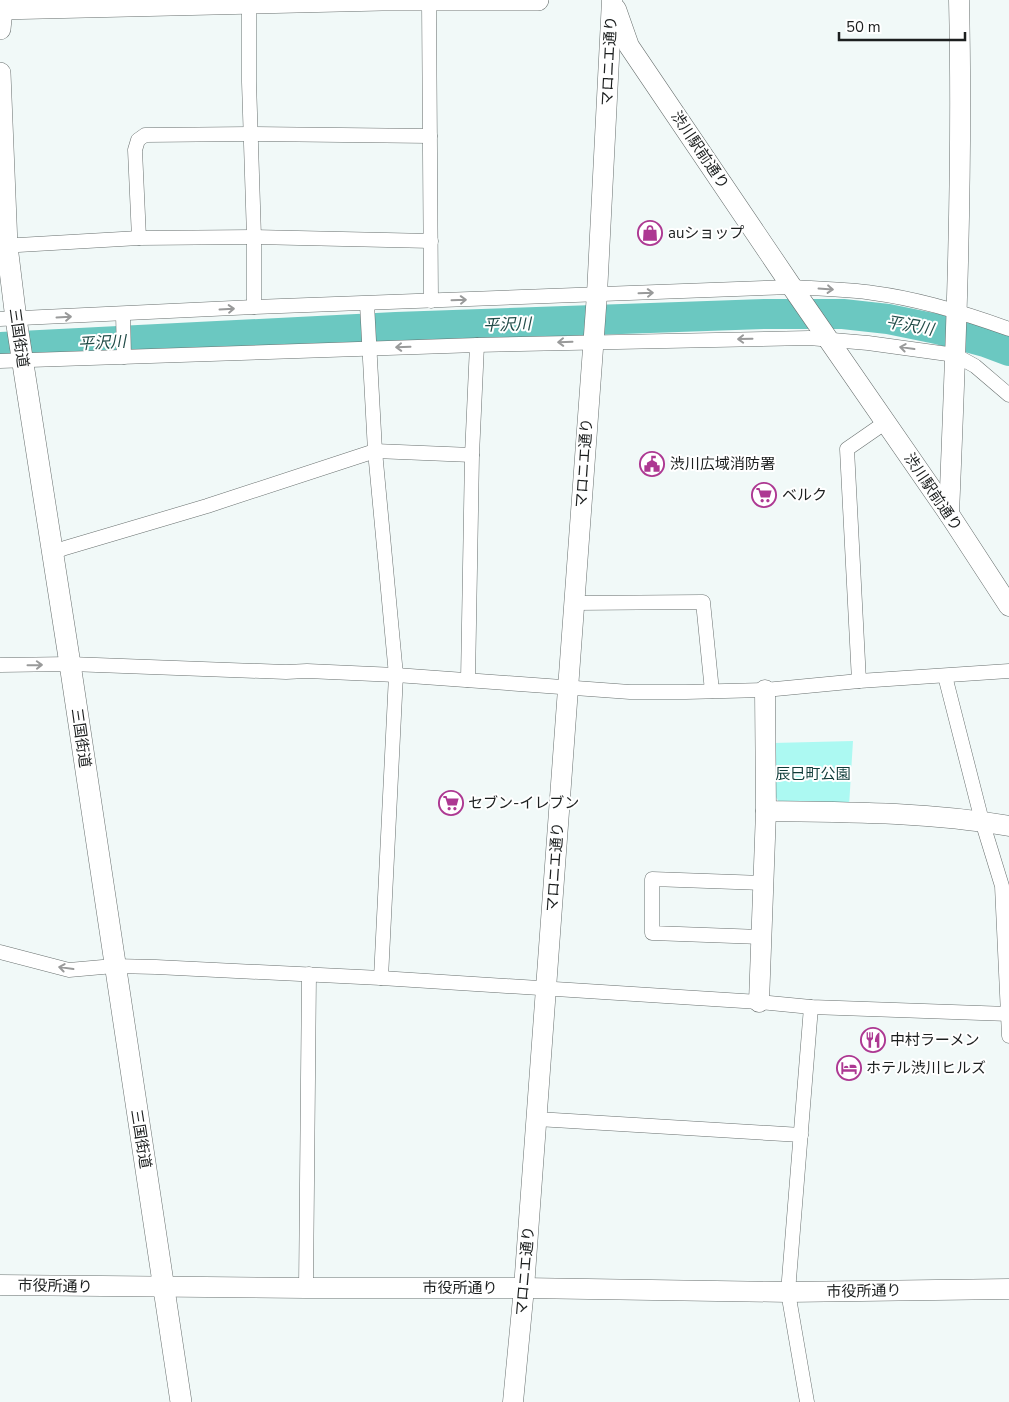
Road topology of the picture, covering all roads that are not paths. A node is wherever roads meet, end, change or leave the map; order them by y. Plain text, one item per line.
1 (382, 0) edge
2 (538, 0) edge
3 (612, 0) edge
4 (960, 0) edge
5 (429, 1) junction
6 (249, 2) edge
7 (1, 12) edge
8 (0, 73) edge
9 (250, 134) junction
10 (430, 136) junction
11 (254, 237) junction
12 (139, 238) junction
13 (430, 241) junction
14 (4, 246) edge
15 (795, 291) junction
16 (596, 298) junction
17 (431, 301) junction
18 (254, 307) junction
19 (367, 309) junction
20 (957, 313) junction
21 (123, 314) junction
22 (11, 323) edge
23 (1009, 329) edge
24 (825, 334) junction
25 (594, 336) junction
26 (477, 344) junction
27 (369, 345) junction
28 (955, 353) junction
29 (124, 356) junction
30 (21, 358) junction
31 (0, 360) edge
32 (1009, 395) edge
33 (886, 422) junction
34 (375, 451) junction
35 (472, 455) junction
36 (949, 514) junction
37 (52, 553) junction
38 (574, 603) junction
39 (1009, 606) edge
40 (70, 664) junction
41 (0, 665) edge
42 (1009, 672) edge
43 (396, 676) junction
44 (945, 676) junction
45 (468, 680) junction
46 (859, 681) junction
47 (568, 688) junction
48 (765, 690) junction
49 (712, 691) junction
50 (766, 811) junction
51 (982, 821) junction
52 (1009, 826) edge
53 (763, 883) junction
54 (761, 937) junction
55 (0, 952) edge
56 (114, 966) junction
57 (309, 974) junction
58 (381, 978) junction
59 (546, 989) junction
60 (759, 1002) junction
61 (811, 1007) junction
62 (1008, 1014) edge
63 (1009, 1036) edge
64 (537, 1119) junction
65 (801, 1135) junction
66 (0, 1285) edge
67 (163, 1287) junction
68 (306, 1288) junction
69 (524, 1288) junction
70 (1009, 1289) edge
71 (788, 1292) junction
72 (181, 1402) edge
73 (513, 1402) edge
74 (807, 1402) edge

1 - 5 main road
1 - 6 main road
2 - 5 main road
3 - 15 street, 渋川駅前通り
3 - 16 street, マロニエ通り
4 - 20 street
5 - 10 street
6 - 7 main road
6 - 9 street
8 - 14 main road, 三国街道
9 - 10 street
9 - 11 street
9 - 12 street
10 - 13 street
11 - 12 street
11 - 13 street
11 - 18 street
12 - 14 street
13 - 17 street
14 - 22 main road, 三国街道
16 -> 15 street
15 -> 20 street
15 - 24 street, 渋川駅前通り
17 -> 16 street
16 - 25 street, マロニエ通り
17 - 19 street
18 - 19 street
21 -> 18 street
19 - 27 street
20 - 23 street
20 - 28 street
22 -> 21 street
21 - 29 street
22 - 30 main road, 三国街道
24 -> 25 street
28 -> 24 street
24 - 33 street, 渋川駅前通り
25 -> 26 street
25 - 38 street, マロニエ通り
26 -> 27 street
26 - 35 street
27 - 29 street
27 - 34 street
28 - 32 street
28 - 36 street
29 - 30 street
30 - 31 street
30 - 37 main road, 三国街道
33 - 36 street, 渋川駅前通り
33 - 46 street
34 - 35 street
34 - 37 street
34 - 43 street
35 - 45 street
36 - 39 street, 渋川駅前通り
37 - 40 main road, 三国街道
38 - 47 street, マロニエ通り
38 - 49 street
41 -> 40 street
40 - 43 street
40 - 56 main road, 三国街道
42 - 44 street
43 - 45 street
43 - 58 street
44 - 46 street
44 - 51 street
45 - 47 street
46 - 48 street
47 - 49 street
47 - 59 street, マロニエ通り
48 - 49 street
48 - 50 street
50 - 51 street
50 - 53 street
51 - 52 street
51 - 62 street
53 - 54 street
53 - 54 street
54 - 60 street
56 -> 55 street
56 - 57 street
56 - 67 main road, 三国街道
57 - 58 street
57 - 68 street
58 - 59 street
59 - 60 street
59 - 64 street, マロニエ通り
60 - 61 street
61 - 62 street
61 - 65 street
62 - 63 street
64 - 65 street
64 - 69 street, マロニエ通り
65 - 71 street
66 - 67 street, 市役所通り
67 - 68 street, 市役所通り
67 - 72 main road, 三国街道
68 - 69 street, 市役所通り
69 - 71 street, 市役所通り
69 - 73 street, マロニエ通り
70 - 71 street, 市役所通り
71 - 74 street

